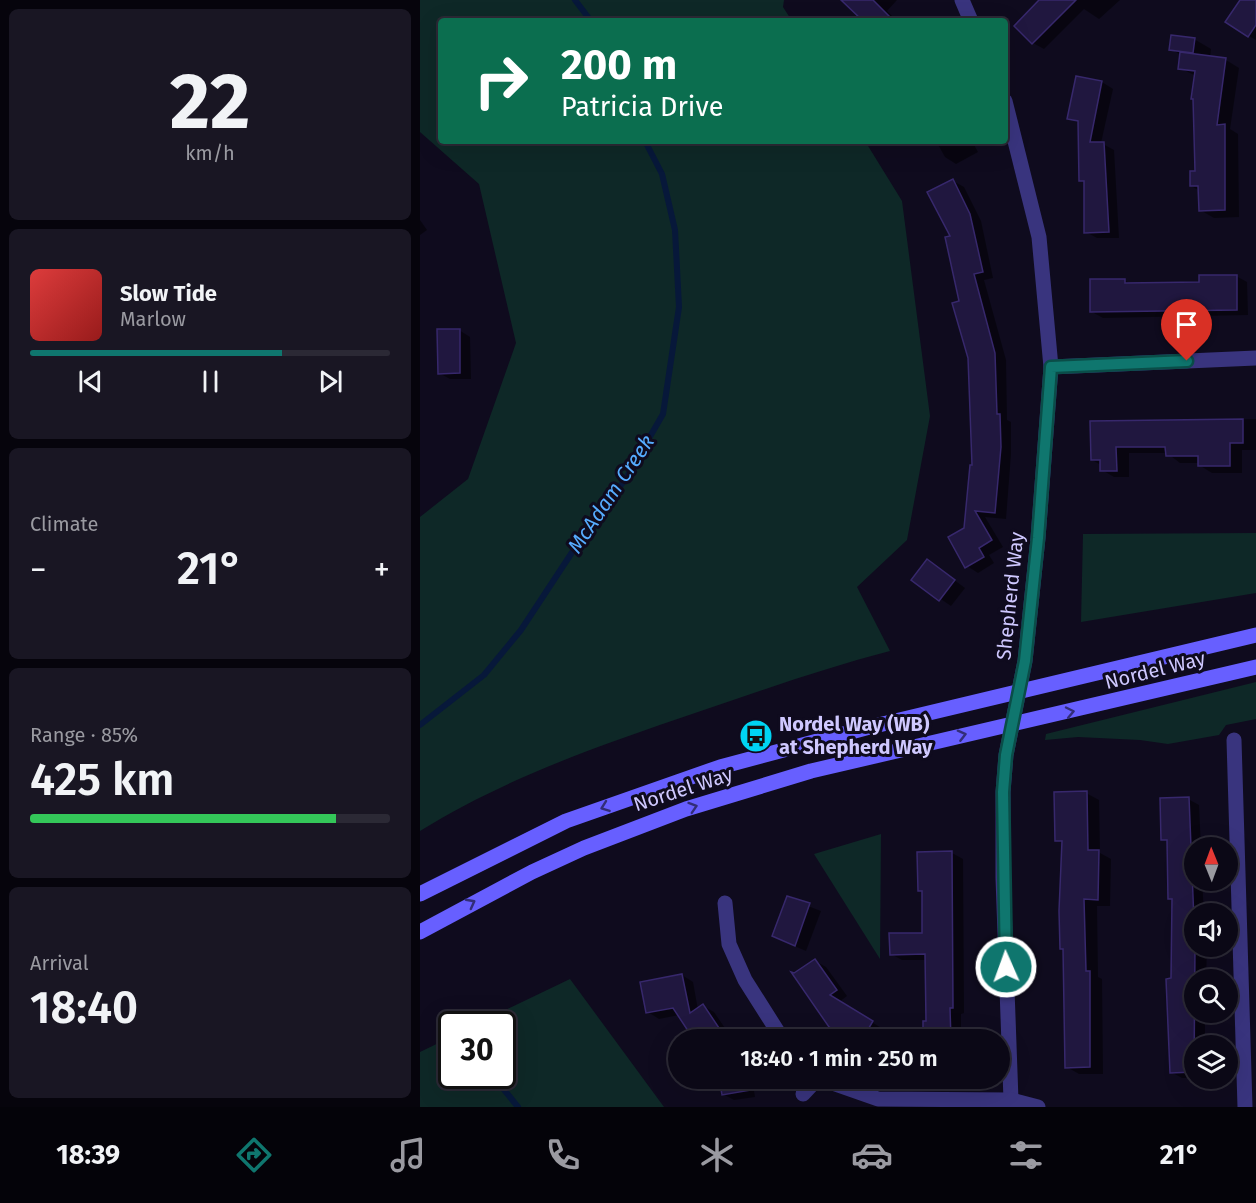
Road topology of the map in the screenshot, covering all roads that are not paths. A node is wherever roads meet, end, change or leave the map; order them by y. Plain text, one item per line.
1 (962, 0) edge
2 (970, 18) edge
3 (1008, 113) edge
4 (1256, 358) edge
5 (1051, 367) junction
6 (1256, 635) edge
7 (1256, 667) edge
8 (1019, 693) junction
9 (1013, 725) junction
10 (1234, 740) dead end
11 (420, 894) edge
12 (725, 903) dead end
13 (420, 932) edge
14 (776, 1029) edge
15 (803, 1094) dead end
16 (1011, 1100) junction
17 (1038, 1107) edge
18 (1245, 1107) edge

1 - 2 street
3 - 5 street, Shepherd Way
4 - 5 street
5 - 8 street, Shepherd Way
6 - 8 main road, Nordel Way
9 -> 7 main road, Nordel Way
8 - 9 street, Shepherd Way
8 -> 11 main road, Nordel Way
13 -> 9 main road, Nordel Way
9 - 16 street, Shepherd Way
10 - 18 street
12 - 14 street
15 - 16 street
16 - 17 street

